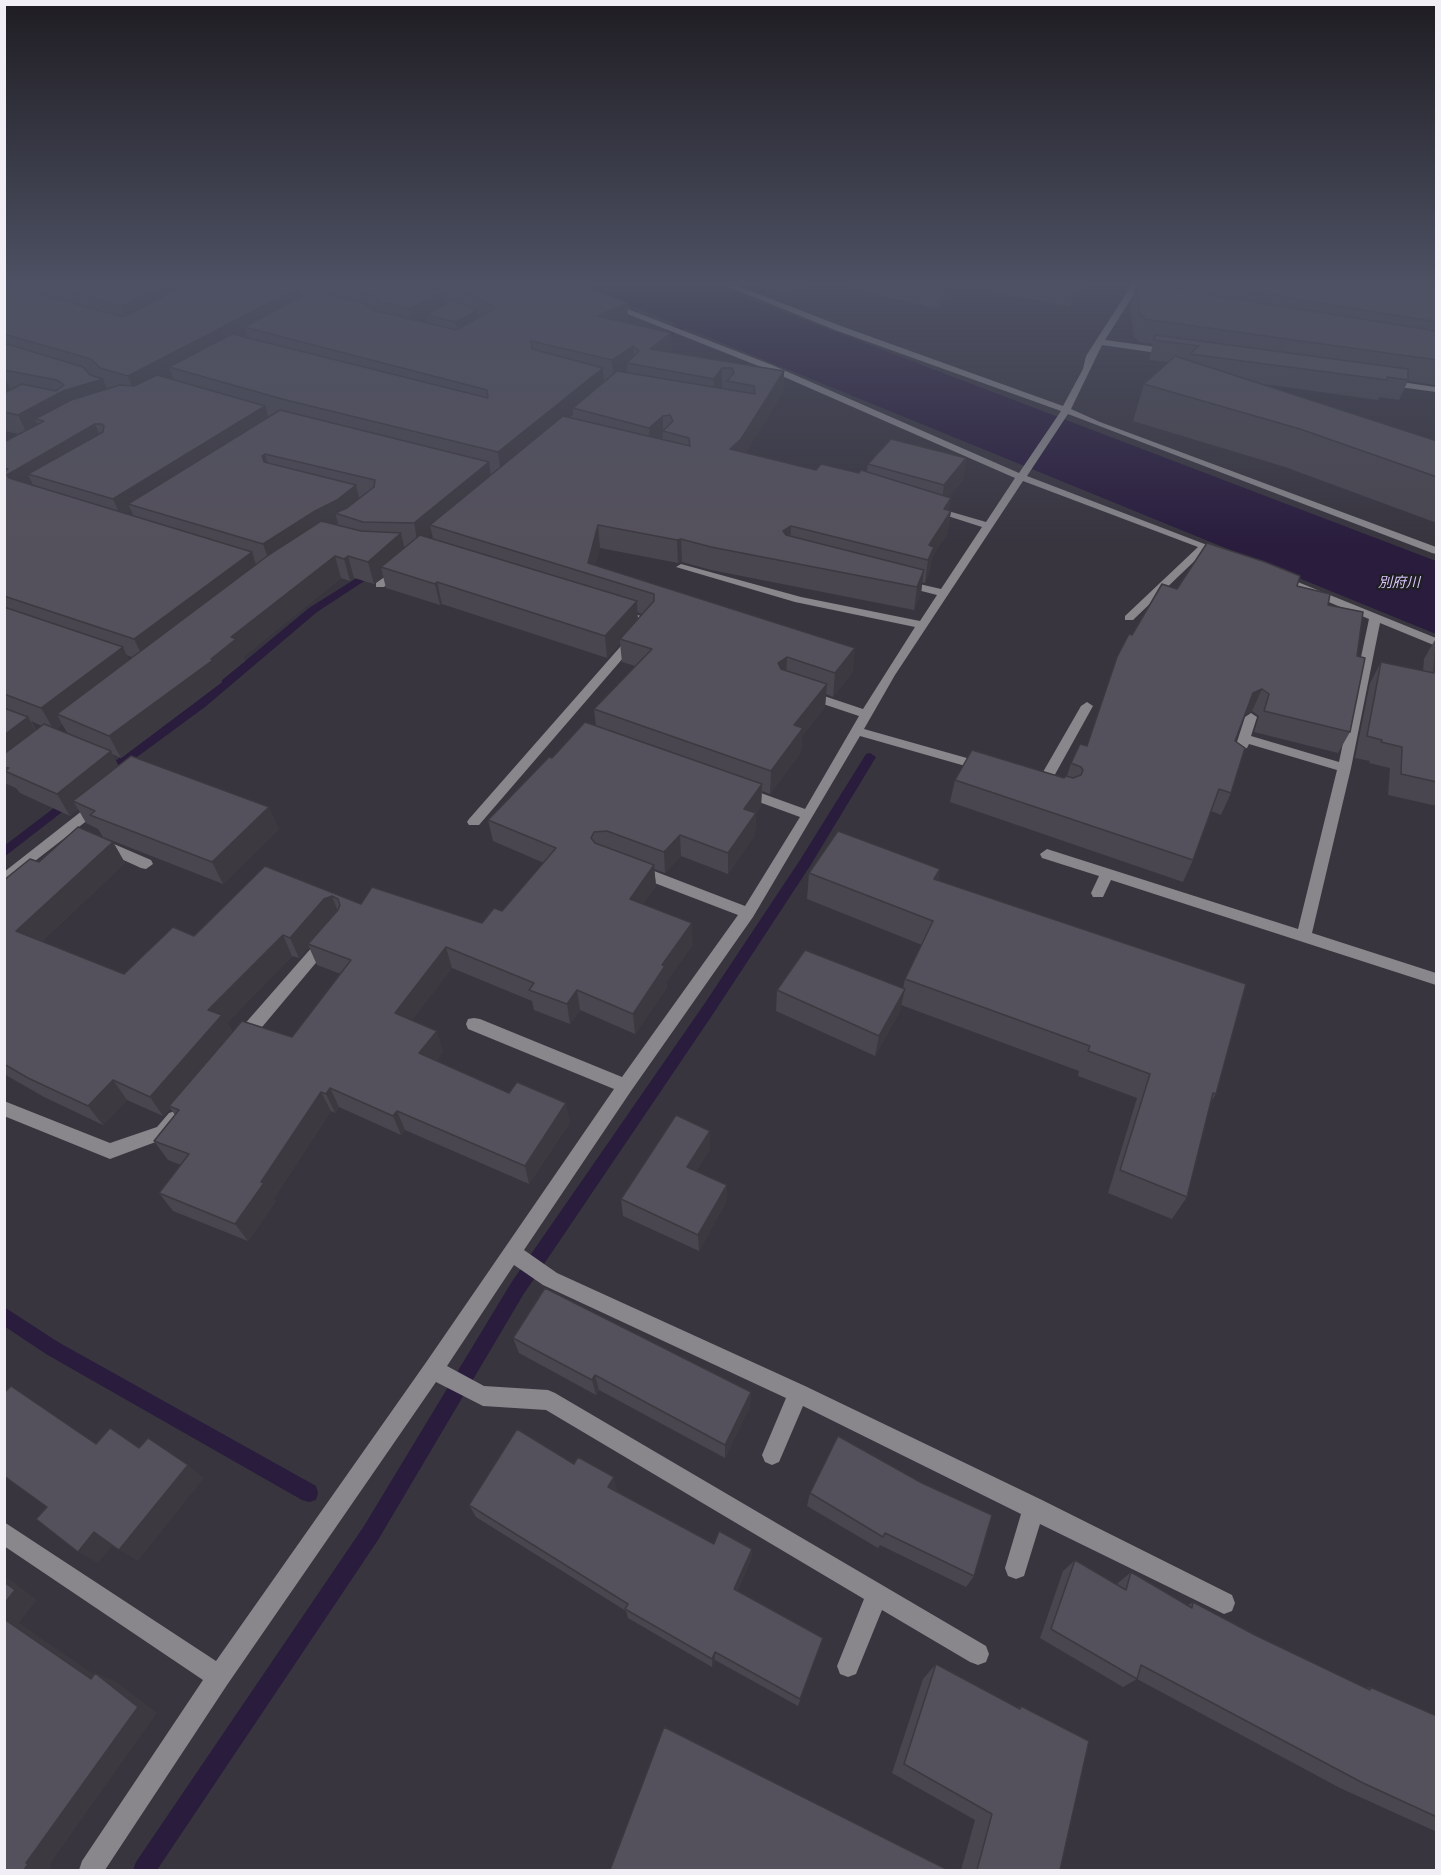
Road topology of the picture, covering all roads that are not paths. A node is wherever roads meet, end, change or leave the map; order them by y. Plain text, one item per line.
1 (777, 370) edge
2 (956, 370) edge
3 (1086, 370) edge
4 (1374, 381) edge
5 (1407, 386) junction
6 (1435, 390) edge
7 (1407, 400) edge
8 (1066, 410) junction
9 (1022, 477) junction
10 (923, 507) edge
11 (989, 526) junction
12 (1205, 546) junction
13 (1437, 551) edge
14 (1237, 559) edge
15 (406, 564) edge
16 (681, 567) dead end
17 (1269, 573) edge
18 (888, 579) edge
19 (380, 585) edge
20 (943, 593) junction
21 (603, 607) edge
22 (1375, 617) junction
23 (1129, 618) dead end
24 (924, 625) junction
25 (1437, 642) edge
26 (795, 690) edge
27 (1087, 706) dead end
28 (866, 714) junction
29 (1251, 717) edge
30 (856, 731) junction
31 (1244, 738) junction
32 (1237, 755) edge
33 (1344, 768) junction
34 (999, 772) edge
35 (1021, 778) edge
36 (1043, 784) junction
37 (732, 788) edge
38 (1059, 790) edge
39 (111, 794) edge
40 (808, 815) junction
41 (474, 822) dead end
42 (79, 834) junction
43 (1047, 854) dead end
44 (146, 864) dead end
45 (626, 866) edge
46 (1107, 873) junction
47 (4, 880) edge
48 (1098, 892) dead end
49 (748, 913) junction
50 (339, 925) edge
51 (1304, 937) junction
52 (1437, 979) edge
53 (474, 1024) dead end
54 (232, 1051) edge
55 (625, 1086) junction
56 (186, 1105) edge
57 (4, 1108) edge
58 (512, 1251) junction
59 (442, 1373) junction
60 (798, 1393) junction
61 (772, 1455) dead end
62 (1034, 1508) junction
63 (4, 1533) edge
64 (1016, 1568) dead end
65 (877, 1594) junction
66 (1224, 1603) dead end
67 (978, 1654) dead end
68 (848, 1666) dead end
69 (219, 1677) junction
70 (91, 1870) edge

1 - 9 street
2 - 8 street
3 - 8 street
4 - 5 street
5 - 6 street
5 - 7 street
8 - 9 street
8 - 13 street
9 - 11 street
9 - 12 street
10 - 11 street
11 - 20 street
12 - 14 street
12 - 23 street
15 - 19 street
16 - 24 street
17 - 22 street
18 - 20 street
20 - 24 street
21 - 41 street
22 - 25 street
22 - 33 street
24 - 28 street
26 - 28 street
27 - 36 street
28 - 30 street
29 - 31 street
30 - 34 street
30 - 40 street
31 - 32 street
31 - 33 street
33 - 51 street
35 - 36 street
36 - 38 street
37 - 40 street
39 - 42 street
40 - 49 street
42 - 44 street
42 - 47 street
43 - 46 street
45 - 49 street
46 - 48 street
46 - 51 street
49 - 55 street
50 - 54 street
51 - 52 street
53 - 55 street
55 - 58 street
56 - 57 street
58 - 59 street
58 - 60 street
59 - 65 street
59 - 69 street
60 - 61 street
60 - 62 street
62 - 64 street
62 - 66 street
63 - 69 street
65 - 67 street
65 - 68 street
69 - 70 street

